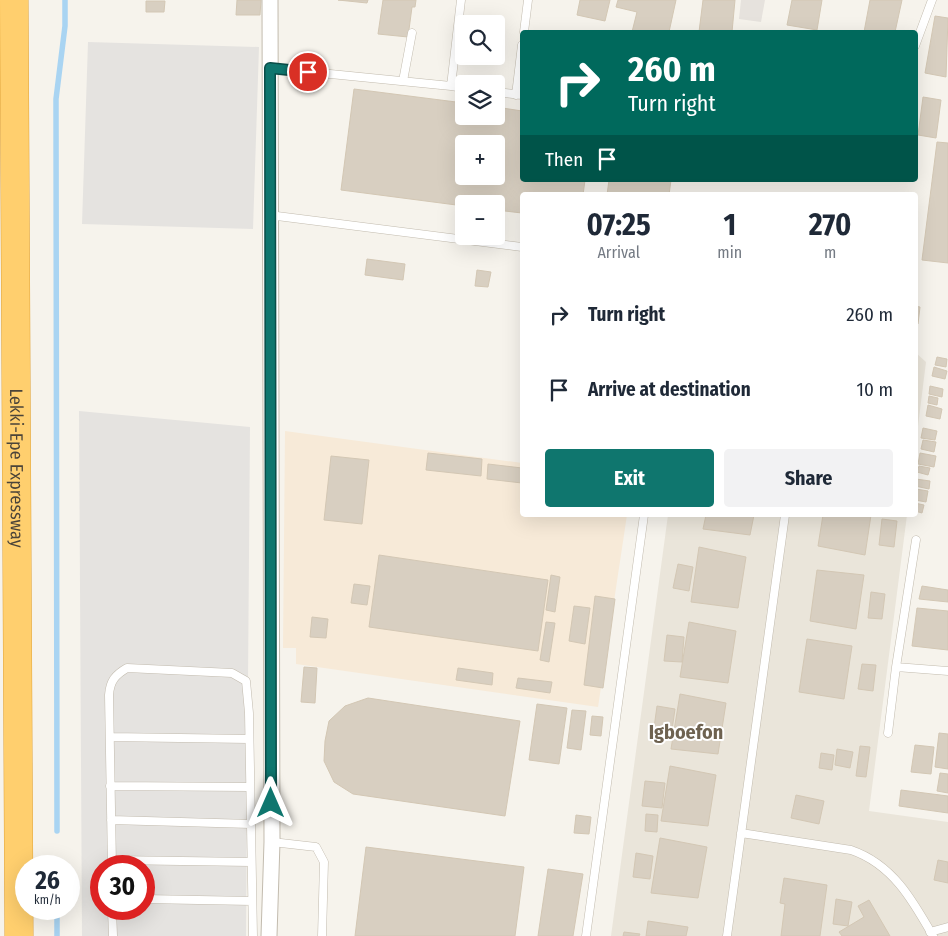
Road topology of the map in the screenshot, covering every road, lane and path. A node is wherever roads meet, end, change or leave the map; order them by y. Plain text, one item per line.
1 (14, 0) edge
2 (270, 0) edge
3 (461, 0) edge
4 (528, 0) edge
5 (932, 0) edge
6 (524, 30) edge
7 (412, 33) dead end
8 (918, 38) edge
9 (270, 68) junction
10 (520, 78) edge
11 (403, 81) junction
12 (452, 86) junction
13 (455, 86) edge
14 (505, 93) edge
15 (519, 95) edge
16 (269, 215) junction
17 (520, 247) edge
18 (644, 517) edge
19 (785, 517) edge
20 (916, 540) dead end
21 (896, 666) junction
22 (948, 671) edge
23 (888, 733) dead end
24 (110, 737) junction
25 (249, 739) junction
26 (110, 786) junction
27 (250, 788) junction
28 (111, 820) junction
29 (251, 824) junction
30 (741, 833) junction
31 (272, 842) junction
32 (112, 855) edge
33 (252, 862) junction
34 (155, 863) edge
35 (155, 899) edge
36 (252, 901) junction
37 (112, 920) edge
38 (948, 927) edge
39 (931, 934) edge
40 (19, 936) edge
41 (113, 936) edge
42 (253, 936) edge
43 (270, 936) edge
44 (322, 936) edge
45 (586, 936) edge
46 (727, 936) edge

1 - 40 highway, Lekki-Epe Expressway
2 - 9 street
3 - 12 lane
4 - 6 lane
5 - 8 lane
7 - 11 lane
9 - 11 lane
9 - 16 street
10 - 15 lane
11 - 12 lane
12 - 13 lane
14 - 15 lane
16 - 17 lane
16 - 31 street
18 - 45 lane
19 - 30 lane
20 - 21 lane
21 - 22 lane
21 - 23 lane
24 - 25 lane
24 - 25 lane
24 - 26 lane
25 - 27 lane
26 - 27 lane
26 - 28 lane
27 - 29 lane
28 - 29 lane
28 - 32 lane
29 - 33 lane
30 - 39 lane
30 - 46 lane
31 - 43 street
31 - 44 lane
33 - 34 lane
33 - 36 lane
35 - 36 lane
36 - 42 lane
37 - 41 lane
38 - 39 lane

